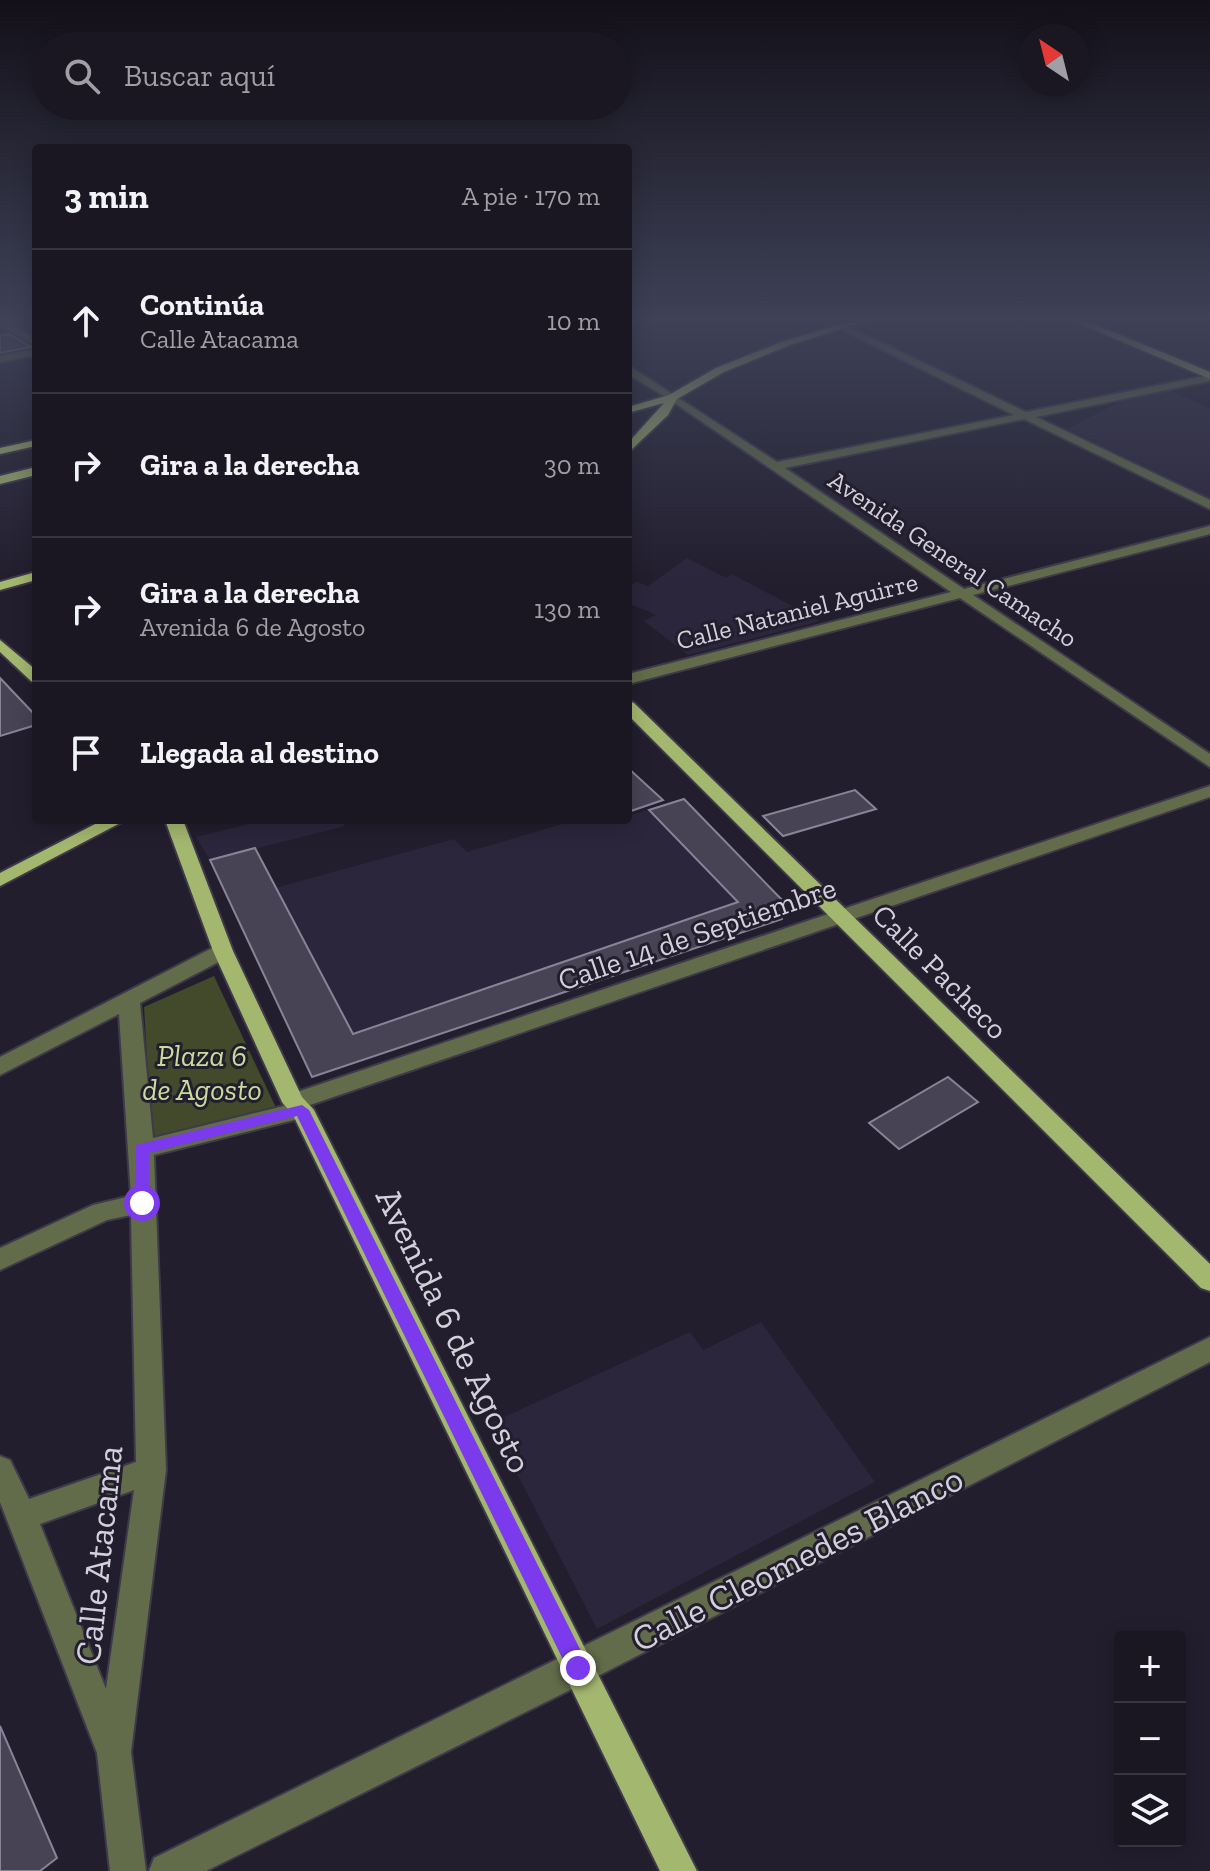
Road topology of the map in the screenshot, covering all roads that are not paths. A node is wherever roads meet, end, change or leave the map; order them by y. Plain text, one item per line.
1 (668, 405) edge
2 (685, 405) edge
3 (1004, 405) edge
4 (1076, 405) edge
5 (1026, 416) junction
6 (32, 444) edge
7 (632, 446) edge
8 (0, 451) edge
9 (772, 467) junction
10 (32, 472) edge
11 (0, 480) edge
12 (1210, 505) edge
13 (1210, 530) edge
14 (32, 577) edge
15 (0, 586) edge
16 (962, 594) junction
17 (0, 644) edge
18 (32, 674) edge
19 (632, 678) edge
20 (632, 710) edge
21 (1210, 762) edge
22 (1210, 791) edge
23 (109, 824) edge
24 (175, 824) edge
25 (0, 880) edge
26 (841, 917) junction
27 (223, 951) junction
28 (129, 1002) junction
29 (0, 1067) edge
30 (298, 1106) junction
31 (142, 1149) junction
32 (142, 1203) junction
33 (0, 1260) edge
34 (1210, 1280) edge
35 (1210, 1349) edge
36 (0, 1470) edge
37 (151, 1470) junction
38 (22, 1516) junction
39 (578, 1668) junction
40 (114, 1752) junction
41 (128, 1871) edge
42 (167, 1871) edge
43 (679, 1871) edge

1 - 7 main road
2 - 9 street, Avenida General Camacho
3 - 5 street
4 - 5 street
5 - 9 street
5 - 12 street
6 - 8 main road
9 - 16 street, Avenida General Camacho
10 - 11 main road
13 - 16 street, Calle Nataniel Aguirre
14 - 15 main road
16 - 19 street, Calle Nataniel Aguirre
16 - 21 street, Avenida General Camacho
17 - 18 main road
20 - 26 main road, Calle Pacheco
22 - 26 street, Calle 14 de Septiembre
23 - 25 main road
24 - 27 main road, Avenida 6 de Agosto
26 - 30 street, Calle 14 de Septiembre
26 - 34 main road, Calle Pacheco
27 - 28 street
27 - 30 main road, Avenida 6 de Agosto
28 - 29 street
28 - 31 street, Calle Atacama
30 - 31 street, Calle 14 de Septiembre
30 - 39 main road, Avenida 6 de Agosto
31 - 32 street, Calle Atacama
32 - 33 street
32 - 37 street, Calle Atacama
35 - 39 street, Calle Cleomedes Blanco
36 - 38 street
37 - 38 street
37 - 40 street, Calle Atacama
38 - 40 street
39 - 42 street, Calle Cleomedes Blanco
39 - 43 main road, Avenida 6 de Agosto
40 - 41 street, Calle Atacama

